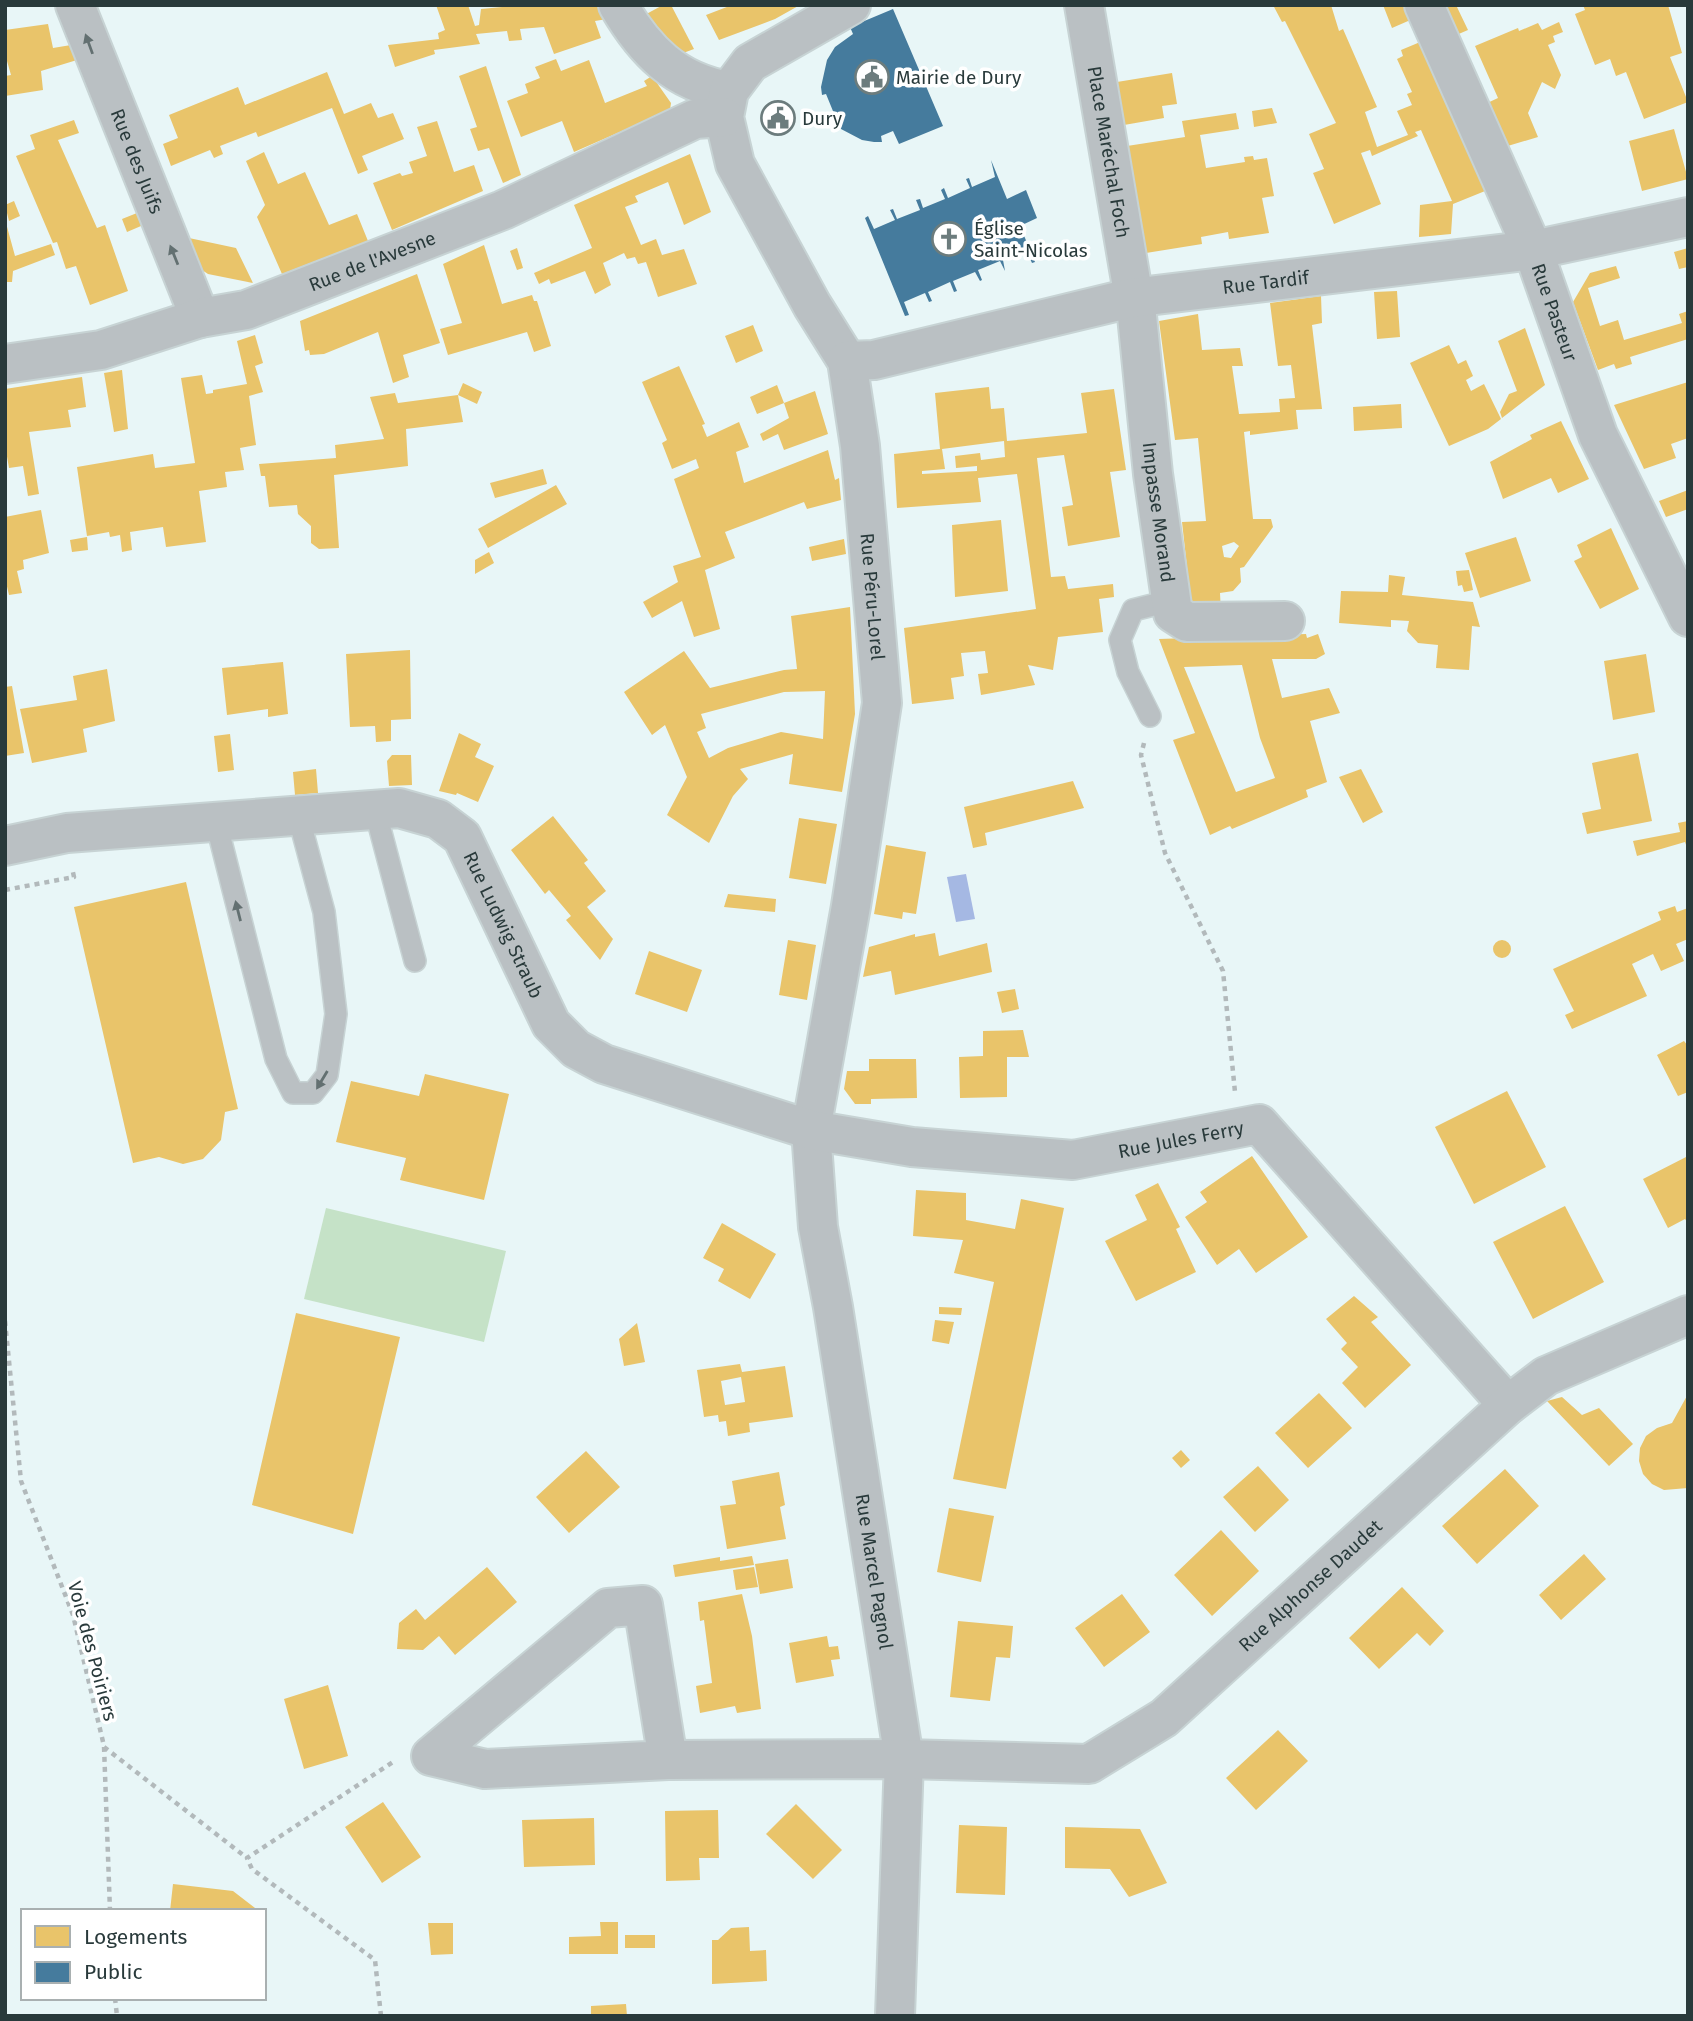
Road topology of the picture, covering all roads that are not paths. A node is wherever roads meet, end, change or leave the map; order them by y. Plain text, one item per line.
1 (75, 5) edge
2 (618, 5) edge
3 (851, 5) edge
4 (1084, 5) edge
5 (1424, 5) edge
6 (726, 104) junction
7 (1688, 217) edge
8 (1533, 250) junction
9 (1131, 298) junction
10 (200, 318) junction
11 (847, 361) junction
12 (5, 364) edge
13 (1169, 601) junction
14 (1688, 617) edge
15 (1285, 621) dead end
16 (1150, 716) road end
17 (375, 810) junction
18 (298, 815) junction
19 (216, 822) junction
20 (5, 846) edge
21 (415, 961) dead end
22 (811, 1130) junction
23 (1688, 1315) edge
24 (1508, 1405) junction
25 (904, 1759) junction
26 (668, 1760) junction
27 (895, 2016) edge

10 -> 1 street, Rue des Juifs
2 - 6 street
3 - 6 street
4 - 9 street, Place Maréchal Foch
5 - 8 street, Rue Pasteur
6 - 10 street, Rue de l'Avesne
6 - 11 street, Rue Péru-Lorel
7 - 8 street, Rue Tardif
8 - 9 street, Rue Tardif
8 - 14 street, Rue Pasteur
9 - 11 street, Rue Tardif
9 - 13 street, Impasse Morand
10 - 12 street, Rue de l'Avesne
11 - 22 street, Rue Péru-Lorel
13 - 15 street, Impasse Morand
13 - 16 lane
17 - 18 street, Rue Ludwig Straub
17 - 21 lane
17 - 22 street, Rue Ludwig Straub
18 - 19 street, Rue Ludwig Straub
18 -> 19 lane
19 - 20 street, Rue Ludwig Straub
22 - 24 street, Rue Jules Ferry
22 - 25 street, Rue Marcel Pagnol
23 - 24 street, Rue Alphonse Daudet
24 - 25 street, Rue Alphonse Daudet
25 - 26 street, Rue Alphonse Daudet
25 - 27 street, Rue Marcel Pagnol
26 - 26 street, Rue Alphonse Daudet

